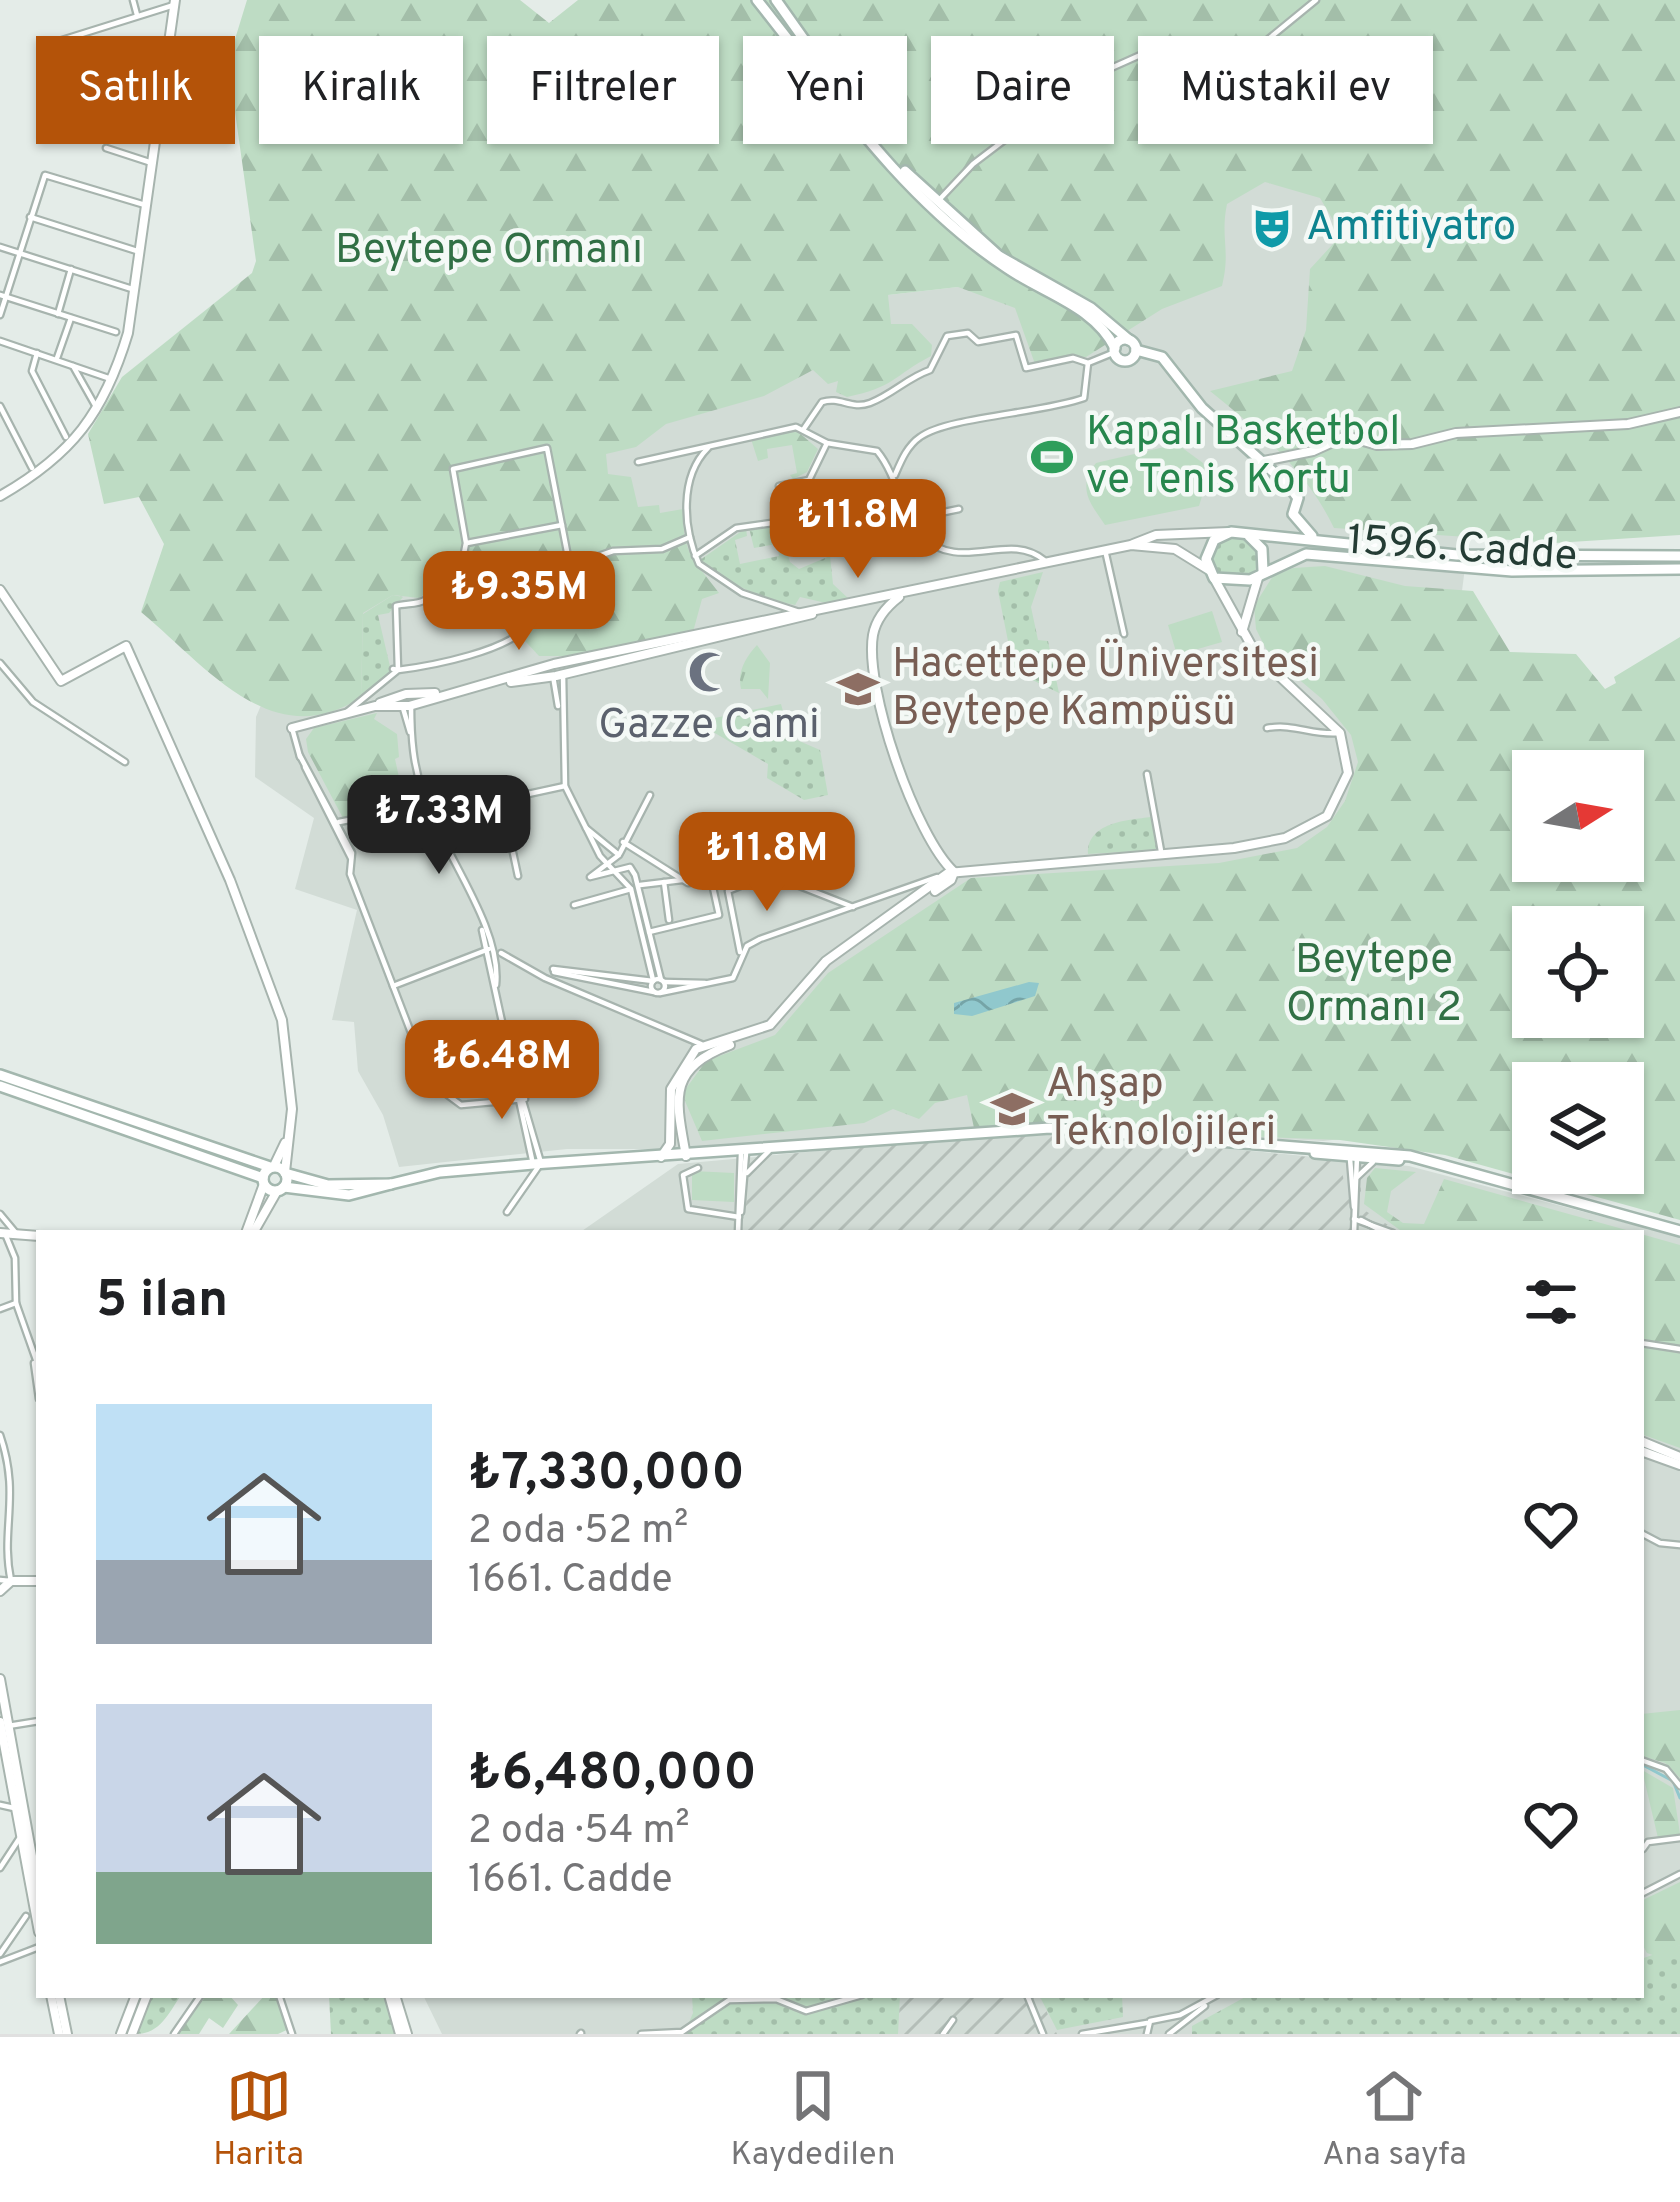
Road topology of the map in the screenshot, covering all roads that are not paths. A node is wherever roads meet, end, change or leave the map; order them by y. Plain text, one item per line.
1 (133, 0) edge
2 (776, 0) edge
3 (1316, 0) edge
4 (174, 3) edge
5 (762, 3) edge
6 (137, 15) junction
7 (68, 36) edge
8 (170, 36) edge
9 (155, 144) edge
10 (106, 148) dead end
11 (152, 164) junction
12 (146, 205) junction
13 (938, 205) junction
14 (30, 217) junction
15 (0, 247) edge
16 (137, 251) junction
17 (18, 253) junction
18 (71, 269) junction
19 (133, 289) junction
20 (3, 296) edge
21 (58, 314) junction
22 (0, 315) edge
23 (70, 318) junction
24 (116, 332) dead end
25 (0, 341) edge
26 (1133, 345) junction
27 (1115, 350) junction
28 (37, 353) junction
29 (56, 360) junction
30 (1088, 363) junction
31 (73, 366) junction
32 (111, 378) junction
33 (95, 405) junction
34 (0, 406) edge
35 (1680, 412) edge
36 (803, 430) junction
37 (66, 436) dead end
38 (827, 443) junction
39 (708, 448) junction
40 (1264, 460) junction
41 (638, 462) dead end
42 (32, 468) dead end
43 (895, 476) junction
44 (809, 480) junction
45 (0, 496) edge
46 (959, 509) dead end
47 (910, 519) junction
48 (785, 520) junction
49 (562, 525) junction
50 (1231, 532) junction
51 (1244, 532) junction
52 (690, 537) junction
53 (1318, 540) junction
54 (466, 543) junction
55 (1132, 545) junction
56 (1105, 550) junction
57 (695, 556) junction
58 (1680, 556) edge
59 (1048, 564) junction
60 (570, 567) junction
61 (1680, 569) edge
62 (1263, 571) junction
63 (1211, 574) junction
64 (459, 577) junction
65 (538, 577) junction
66 (0, 590) edge
67 (905, 594) junction
68 (869, 601) junction
69 (803, 614) junction
70 (882, 615) junction
71 (1124, 634) dead end
72 (1242, 634) junction
73 (0, 663) edge
74 (558, 663) junction
75 (395, 669) junction
76 (558, 675) junction
77 (497, 682) junction
78 (406, 701) junction
79 (348, 711) junction
80 (292, 728) joint
81 (1267, 728) dead end
82 (1340, 733) junction
83 (300, 756) junction
84 (125, 762) dead end
85 (1147, 774) dead end
86 (565, 786) junction
87 (650, 795) dead end
88 (502, 801) junction
89 (427, 805) junction
90 (431, 815) junction
91 (339, 822) junction
92 (581, 824) junction
93 (612, 848) junction
94 (621, 849) junction
95 (600, 856) junction
96 (1162, 856) junction
97 (352, 858) junction
98 (611, 866) junction
99 (951, 872) junction
100 (769, 874) junction
101 (518, 876) dead end
102 (682, 880) junction
103 (664, 882) junction
104 (712, 883) junction
105 (639, 885) junction
106 (631, 889) junction
107 (574, 905) dead end
108 (853, 907) junction
109 (668, 920) dead end
110 (649, 932) junction
111 (492, 950) junction
112 (741, 956) junction
113 (465, 959) junction
114 (493, 959) junction
115 (521, 965) junction
116 (553, 973) junction
117 (658, 981) junction
118 (711, 984) junction
119 (393, 986) junction
120 (657, 993) junction
121 (702, 1051) junction
122 (0, 1075) edge
123 (0, 1086) edge
124 (522, 1100) junction
125 (670, 1144) junction
126 (1299, 1149) junction
127 (770, 1151) junction
128 (1354, 1152) junction
129 (743, 1153) junction
130 (1334, 1155) junction
131 (682, 1156) junction
132 (661, 1158) junction
133 (1383, 1158) junction
134 (1429, 1162) junction
135 (537, 1164) junction
136 (698, 1168) dead end
137 (279, 1170) junction
138 (1350, 1171) junction
139 (746, 1173) junction
140 (1356, 1178) junction
141 (263, 1181) junction
142 (391, 1184) junction
143 (280, 1188) junction
144 (1354, 1207) junction
145 (507, 1212) dead end
146 (0, 1214) edge
147 (739, 1217) junction
148 (1357, 1220) junction
149 (251, 1230) edge
150 (252, 1230) edge
151 (738, 1230) edge
152 (1355, 1230) edge
153 (1381, 1230) edge
154 (1381, 1230) edge
155 (1680, 1231) edge
156 (7, 1234) edge
157 (16, 1303) junction
158 (0, 1309) edge
159 (1644, 1343) edge
160 (1680, 1349) edge
161 (36, 1357) edge
162 (0, 1435) edge
163 (1644, 1443) edge
164 (2, 1446) edge
165 (1644, 1452) edge
166 (1680, 1461) edge
167 (1644, 1535) edge
168 (1680, 1545) edge
169 (0, 1580) edge
170 (11, 1581) junction
171 (36, 1581) edge
172 (0, 1591) edge
173 (0, 1679) edge
174 (36, 1721) edge
175 (4, 1724) edge
176 (1644, 1761) edge
177 (1680, 1786) edge
178 (0, 1805) edge
179 (14, 1808) junction
180 (36, 1836) edge
181 (23, 1838) junction
182 (1680, 1838) edge
183 (1644, 1848) edge
184 (0, 1868) edge
185 (1680, 1874) edge
186 (36, 1884) edge
187 (1644, 1892) edge
188 (36, 1914) edge
189 (26, 1916) dead end
190 (36, 1948) edge
191 (0, 1954) edge
192 (0, 1962) edge
193 (56, 1998) edge
194 (135, 1998) edge
195 (146, 1998) edge
196 (199, 1998) edge
197 (280, 1998) edge
198 (393, 1998) edge
199 (852, 1998) edge
200 (1028, 1998) edge
201 (1212, 1998) edge
202 (1214, 1998) edge
203 (1170, 2018) junction
204 (953, 2020) dead end
205 (1148, 2023) junction
206 (1121, 2029) junction
207 (291, 2031) edge
208 (1172, 2031) edge
209 (65, 2034) edge
210 (121, 2034) edge
211 (132, 2034) edge
212 (174, 2034) edge
213 (278, 2034) edge
214 (404, 2034) edge
215 (640, 2034) edge
216 (943, 2034) edge
217 (1043, 2034) edge
218 (1082, 2034) edge
219 (1146, 2034) edge

1 - 6 street
2 - 13 main road
3 - 13 street
4 - 6 street
4 - 8 street
5 - 13 main road
6 - 7 street
9 - 11 street
10 - 11 street
11 - 12 street
12 - 14 street
12 - 16 street
13 - 26 main road
13 - 27 main road
14 - 16 street
14 - 17 street
15 - 17 street
16 - 19 street
17 - 18 street
17 - 20 street
18 - 19 street
18 - 21 street
19 - 32 street
20 - 21 street
20 - 22 street
21 - 23 street
23 - 24 street
23 - 29 street
25 - 28 street
26 - 27 main road
26 - 27 main road
26 - 40 main road
27 - 30 street
28 - 29 street
28 - 37 street
29 - 31 street
30 - 36 street
30 - 43 street
31 - 32 street
31 - 33 street
32 - 33 street
33 - 45 street
34 - 42 street
35 - 40 street
36 - 38 street
36 - 39 street
38 - 43 street
38 - 44 street
39 - 41 street
39 - 52 street
40 - 53 main road
43 - 47 street
44 - 48 street
44 - 48 street
46 - 47 street
47 - 59 street
48 - 57 street
49 - 54 street
49 - 54 street
49 - 60 street
50 - 51 main road, 1596. Cadde
50 - 55 street, 1596. Cadde
50 - 63 main road
51 - 53 main road, 1596. Cadde
51 - 62 main road
52 - 57 street
52 - 60 street
53 - 58 main road, 1596. Cadde
54 - 64 street
55 - 56 street, 1596. Cadde
55 - 63 street, 1596. Cadde
56 - 59 street, 1596. Cadde
56 - 71 street
57 - 69 street
59 - 67 street, 1596. Cadde
60 - 65 street
61 - 62 main road, 1596. Cadde
62 - 63 main road, 1596. Cadde
62 - 72 street
63 - 72 street
64 - 65 street
64 - 75 street
65 - 75 street
66 - 137 street
67 - 68 street, 1596. Cadde
67 - 70 street
68 - 69 street, 1596. Cadde
68 - 70 street
69 - 74 street, 1596. Cadde
69 - 76 street, 1596. Cadde
70 - 99 street
72 - 82 street
73 - 84 street
74 - 76 street
74 - 77 street, 1596. Cadde
75 - 79 street
76 - 77 street, 1596. Cadde
76 - 86 street
77 - 78 street
78 - 79 street
78 - 89 street
79 - 80 street
80 - 83 street
81 - 82 street
82 - 96 street
83 - 91 street
83 - 97 street
85 - 96 street
86 - 88 street
86 - 92 street
87 - 94 street
88 - 90 street
88 - 101 street
89 - 90 street
89 - 91 street
90 - 111 street
91 - 97 street
92 - 93 street
92 - 95 street
93 - 94 street
93 - 95 street
94 - 98 street
94 - 102 street
94 - 105 street
95 - 98 street
96 - 99 street
97 - 119 street
98 - 106 street
99 - 108 street
99 - 121 street
100 - 104 street
100 - 108 street
100 - 112 street
102 - 103 street
102 - 104 street
103 - 105 street
103 - 109 street
104 - 110 street
105 - 110 street
106 - 107 street
106 - 117 street
108 - 112 street
110 - 117 street
111 - 113 street
111 - 114 street
111 - 114 street
111 - 115 street
112 - 118 street
113 - 114 street
113 - 119 street
114 - 115 street
114 - 124 street
115 - 116 street
116 - 117 street
116 - 120 street
116 - 121 street
117 - 118 street
117 - 120 street
117 - 120 street
118 - 120 street
119 - 124 street
121 - 125 street
121 - 131 street
122 - 137 main road
123 - 141 main road
124 - 135 street
125 - 131 street
125 - 132 street
126 - 127 main road
126 - 128 main road
126 - 130 main road
127 - 129 main road
127 - 139 street
128 - 130 main road
128 - 133 main road
128 - 134 main road
128 - 138 street
128 - 140 street
129 - 131 main road
129 - 139 street
129 - 147 street
130 - 138 street
131 - 132 main road
132 - 135 main road
133 - 134 main road
133 - 140 street
134 - 155 main road
135 - 142 main road
135 - 145 street
136 - 147 street
137 - 141 main road
137 - 142 main road
137 - 143 main road
138 - 144 street
139 - 147 street
140 - 144 street
141 - 143 main road
141 - 149 street
142 - 143 main road
143 - 150 street
144 - 148 street
146 - 156 street
147 - 151 street
148 - 152 street
148 - 153 street
148 - 154 street
156 - 157 street
157 - 158 street
157 - 161 street
159 - 160 street
162 - 164 street
163 - 166 street
164 - 170 street
165 - 166 street
167 - 168 street
169 - 170 street
170 - 171 street
170 - 172 street
173 - 175 street
174 - 175 street
175 - 179 street
175 - 181 street
176 - 177 street
178 - 179 street
179 - 181 street
180 - 181 street
181 - 184 street
181 - 186 street
181 - 188 street
182 - 183 street
185 - 187 street
189 - 191 street
190 - 192 street
193 - 209 street
194 - 210 street
195 - 211 street
196 - 212 street
197 - 207 street
198 - 214 street
199 - 215 street
200 - 217 street
201 - 203 street
202 - 208 street
203 - 205 street
203 - 208 street
204 - 216 street
205 - 206 street
205 - 219 street
206 - 218 street
206 - 219 street
207 - 213 street

